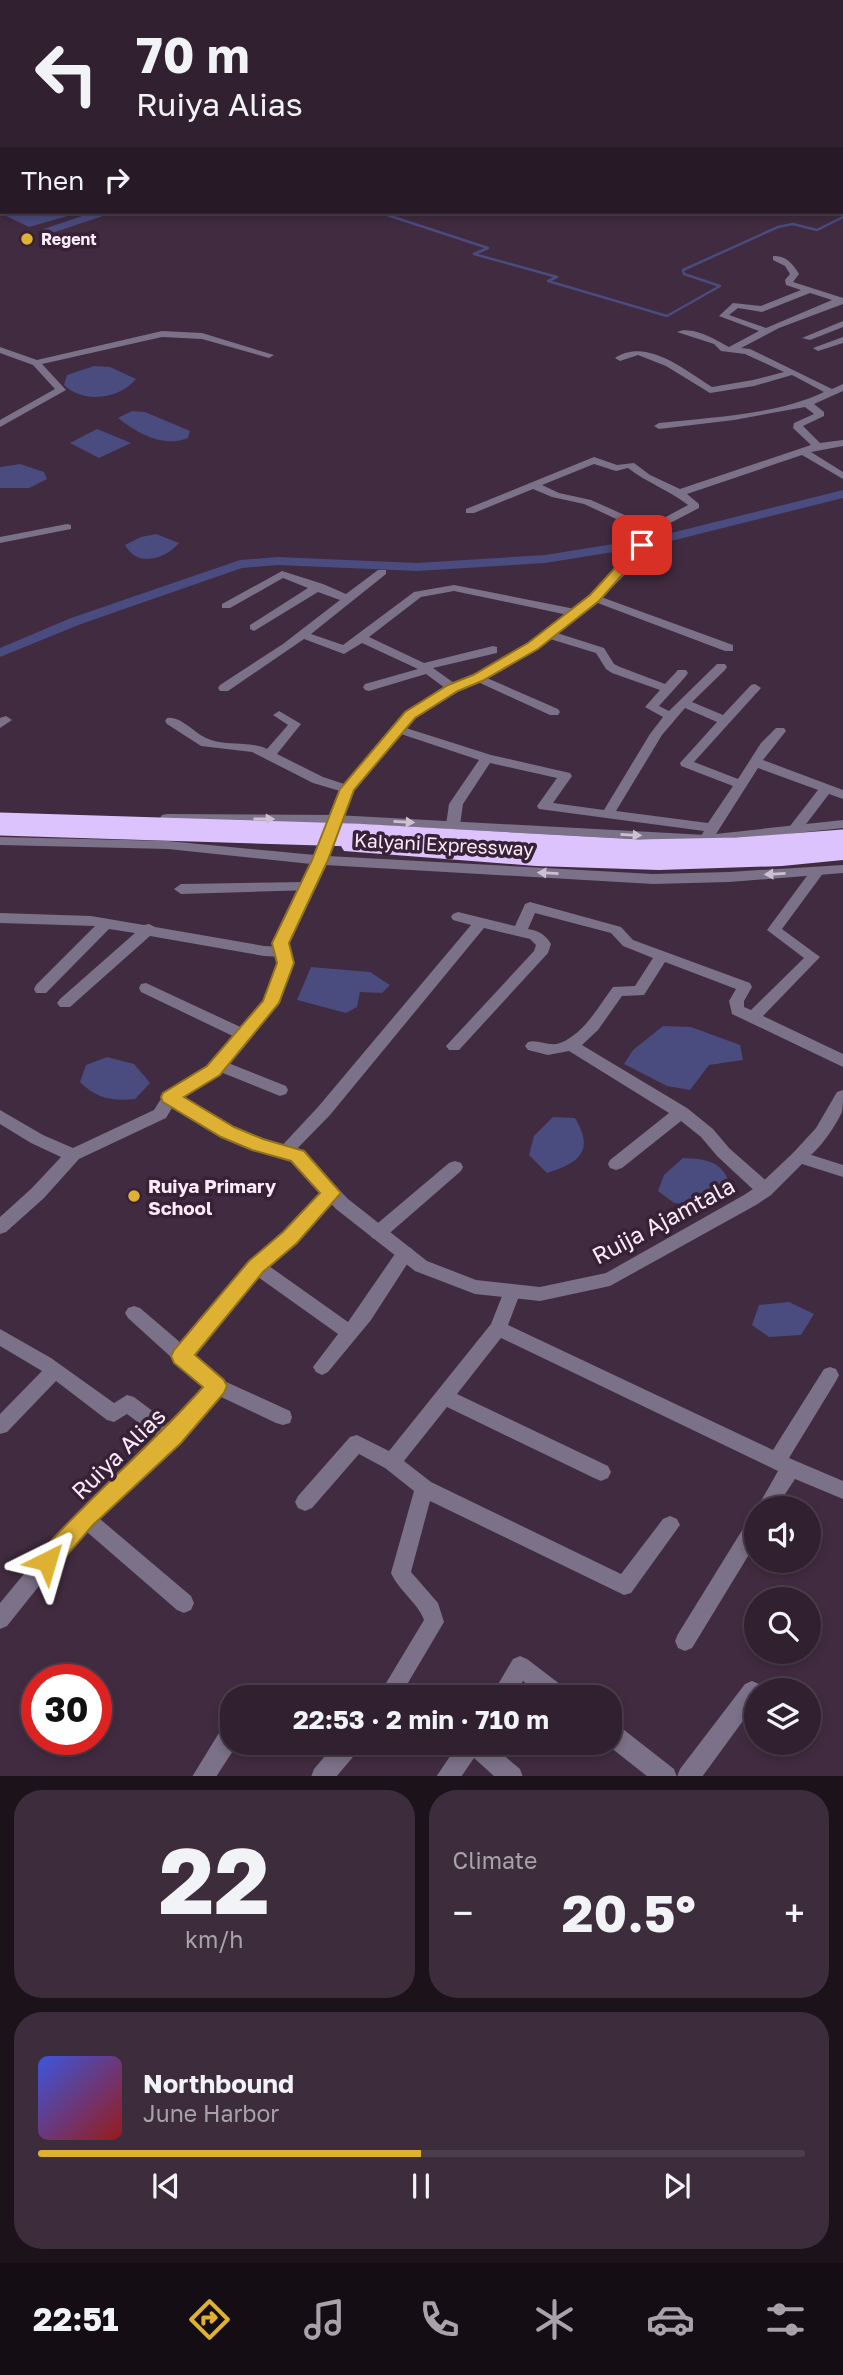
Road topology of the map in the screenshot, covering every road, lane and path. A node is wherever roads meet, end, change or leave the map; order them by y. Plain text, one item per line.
1 (776, 258) dead end
2 (809, 290) junction
3 (842, 300) edge
4 (843, 324) edge
5 (767, 331) junction
6 (682, 332) dead end
7 (807, 338) dead end
8 (843, 340) edge
9 (818, 348) dead end
10 (0, 349) edge
11 (730, 350) junction
12 (269, 355) dead end
13 (620, 359) dead end
14 (36, 363) junction
15 (793, 372) junction
16 (843, 387) edge
17 (831, 392) junction
18 (807, 404) junction
19 (0, 424) edge
20 (659, 426) dead end
21 (843, 443) edge
22 (818, 446) junction
23 (803, 451) junction
24 (843, 476) edge
25 (533, 485) junction
26 (679, 493) junction
27 (470, 511) dead end
28 (67, 527) dead end
29 (645, 537) junction
30 (0, 540) edge
31 (383, 572) dead end
32 (320, 586) junction
33 (594, 598) junction
34 (348, 599) junction
35 (226, 606) dead end
36 (577, 613) junction
37 (254, 627) dead end
38 (547, 634) junction
39 (304, 635) junction
40 (361, 638) junction
41 (729, 648) dead end
42 (493, 650) dead end
43 (721, 667) dead end
44 (425, 668) junction
45 (682, 673) dead end
46 (478, 678) junction
47 (369, 687) dead end
48 (225, 688) dead end
49 (453, 688) junction
50 (755, 688) dead end
51 (668, 689) junction
52 (683, 703) junction
53 (554, 712) dead end
54 (279, 715) dead end
55 (670, 716) junction
56 (724, 720) junction
57 (171, 721) dead end
58 (398, 729) junction
59 (780, 731) dead end
60 (268, 756) junction
61 (487, 758) junction
62 (755, 762) junction
63 (740, 784) junction
64 (347, 789) junction
65 (825, 789) junction
66 (843, 795) edge
67 (0, 814) edge
68 (607, 815) junction
69 (336, 819) junction
70 (453, 824) junction
71 (843, 824) edge
72 (0, 827) edge
73 (795, 829) junction
74 (709, 833) junction
75 (0, 841) edge
76 (843, 841) edge
77 (843, 853) edge
78 (322, 855) junction
79 (843, 869) edge
80 (817, 872) junction
81 (306, 887) junction
82 (181, 889) dead end
83 (457, 917) dead end
84 (0, 918) edge
85 (107, 923) junction
86 (480, 923) junction
87 (149, 929) junction
88 (520, 932) junction
89 (283, 952) junction
90 (662, 955) junction
91 (146, 988) dead end
92 (41, 989) dead end
93 (65, 1003) dead end
94 (752, 1018) junction
95 (244, 1035) junction
96 (569, 1044) junction
97 (454, 1046) dead end
98 (533, 1046) dead end
99 (843, 1061) edge
100 (218, 1065) junction
101 (280, 1090) dead end
102 (843, 1096) edge
103 (170, 1097) junction
104 (681, 1112) junction
105 (0, 1116) edge
106 (284, 1152) junction
107 (73, 1155) junction
108 (799, 1157) junction
109 (617, 1164) dead end
110 (455, 1167) dead end
111 (843, 1171) edge
112 (765, 1190) junction
113 (332, 1193) junction
114 (0, 1227) edge
115 (379, 1233) junction
116 (405, 1253) junction
117 (256, 1267) junction
118 (512, 1291) junction
119 (134, 1313) dead end
120 (498, 1328) junction
121 (350, 1333) junction
122 (0, 1337) edge
123 (181, 1356) junction
124 (321, 1367) dead end
125 (55, 1370) junction
126 (830, 1375) dead end
127 (216, 1386) junction
128 (443, 1396) junction
129 (283, 1417) dead end
130 (0, 1426) edge
131 (173, 1437) junction
132 (391, 1462) junction
133 (784, 1464) junction
134 (601, 1472) dead end
135 (424, 1488) junction
136 (843, 1490) edge
137 (771, 1496) edge
138 (305, 1502) dead end
139 (85, 1518) junction
140 (670, 1525) dead end
141 (744, 1545) edge
142 (184, 1603) dead end
143 (0, 1619) edge
144 (685, 1641) dead end
145 (395, 1685) edge
146 (508, 1685) edge
147 (545, 1685) edge
148 (744, 1702) edge
149 (622, 1742) edge
150 (220, 1750) edge
151 (340, 1755) edge
152 (463, 1755) edge
153 (487, 1755) edge
154 (203, 1776) edge
155 (322, 1776) edge
156 (447, 1776) edge
157 (512, 1776) edge
158 (666, 1776) edge
159 (688, 1776) edge

1 - 2 street
2 - 3 street
2 - 5 street
3 - 5 street
4 - 7 street
5 - 11 street
6 - 11 street
8 - 9 street
10 - 14 street
11 - 15 street
12 - 14 street
13 - 15 street
14 - 19 street
15 - 17 street
16 - 17 street
17 - 18 street
18 - 20 street
18 - 22 street
21 - 22 street
22 - 23 street
23 - 24 street
23 - 26 street
25 - 26 street
25 - 27 street
25 - 29 street
26 - 29 street
28 - 30 street
29 - 33 street
31 - 34 street
32 - 34 street
32 - 35 street
32 - 37 street
33 - 36 street
33 - 41 street
34 - 39 street
36 - 38 street
36 - 40 street
38 - 46 street
38 - 51 street
39 - 40 street
39 - 48 street
40 - 44 street
42 - 44 street
43 - 52 street
44 - 47 street
44 - 49 street
45 - 51 street
46 - 49 street
46 - 53 street
49 - 58 street
50 - 56 street
51 - 55 street
52 - 55 street
52 - 56 street
54 - 60 street
55 - 68 street
56 - 63 street
57 - 60 street
58 - 61 street
58 - 64 street
59 - 62 street
60 - 64 street
61 - 68 street
61 - 70 street
62 - 63 street
62 - 65 street
63 - 74 street
64 - 69 street
65 - 66 street
65 - 73 street
67 -> 69 street, Kalyani Expressway
68 - 74 street
69 -> 70 street, Kalyani Expressway
69 - 78 street
70 -> 74 street, Kalyani Expressway
71 - 73 street, Kalyani Expressway
72 - 76 highway, Kalyani Expressway, bridge
72 - 77 highway, Kalyani Expressway, bridge
73 - 74 street, Kalyani Expressway
75 - 78 street, Kalyani Expressway
80 -> 78 street, Kalyani Expressway
78 - 81 street
79 - 80 street, Kalyani Expressway
80 - 94 street
81 - 82 street
81 - 89 street
83 - 86 street
84 - 85 street
85 - 87 street
85 - 92 street
86 - 88 street
86 - 106 street
87 - 89 street
87 - 93 street
88 - 90 street
88 - 97 street
89 - 95 street
90 - 94 street
90 - 96 street
91 - 95 street
94 - 99 street
95 - 100 street
96 - 98 street
96 - 104 street
100 - 101 street
100 - 103 street
102 - 108 street, Ruija Ajamtala
103 - 106 street, Ruija Ajamtala
103 - 107 street
104 - 109 street
104 - 112 street
105 - 107 street
106 - 113 street, Ruija Ajamtala
107 - 114 street
108 - 111 street
108 - 112 street, Ruija Ajamtala
110 - 115 street
112 - 118 street, Ruija Ajamtala
113 - 115 street, Ruija Ajamtala
113 - 117 street
115 - 116 street, Ruija Ajamtala
116 - 118 street, Ruija Ajamtala
116 - 121 street
117 - 121 street
117 - 123 street
118 - 120 street
119 - 123 street
120 - 128 street
120 - 133 street
121 - 124 street
122 - 125 street
123 - 127 street
125 - 130 street
125 - 131 street
126 - 133 street
127 - 129 street
127 - 131 street, Ruiya Alias
128 - 132 street
128 - 134 street
131 - 139 street, Ruiya Alias
132 - 135 street
132 - 138 street
133 - 136 street
133 - 137 street
135 - 140 street
135 - 145 street
139 - 142 street
139 - 143 street, Ruiya Alias
141 - 144 street
146 - 147 street
148 - 159 street
149 - 158 street
150 - 154 street
151 - 155 street
152 - 156 street
153 - 157 street

